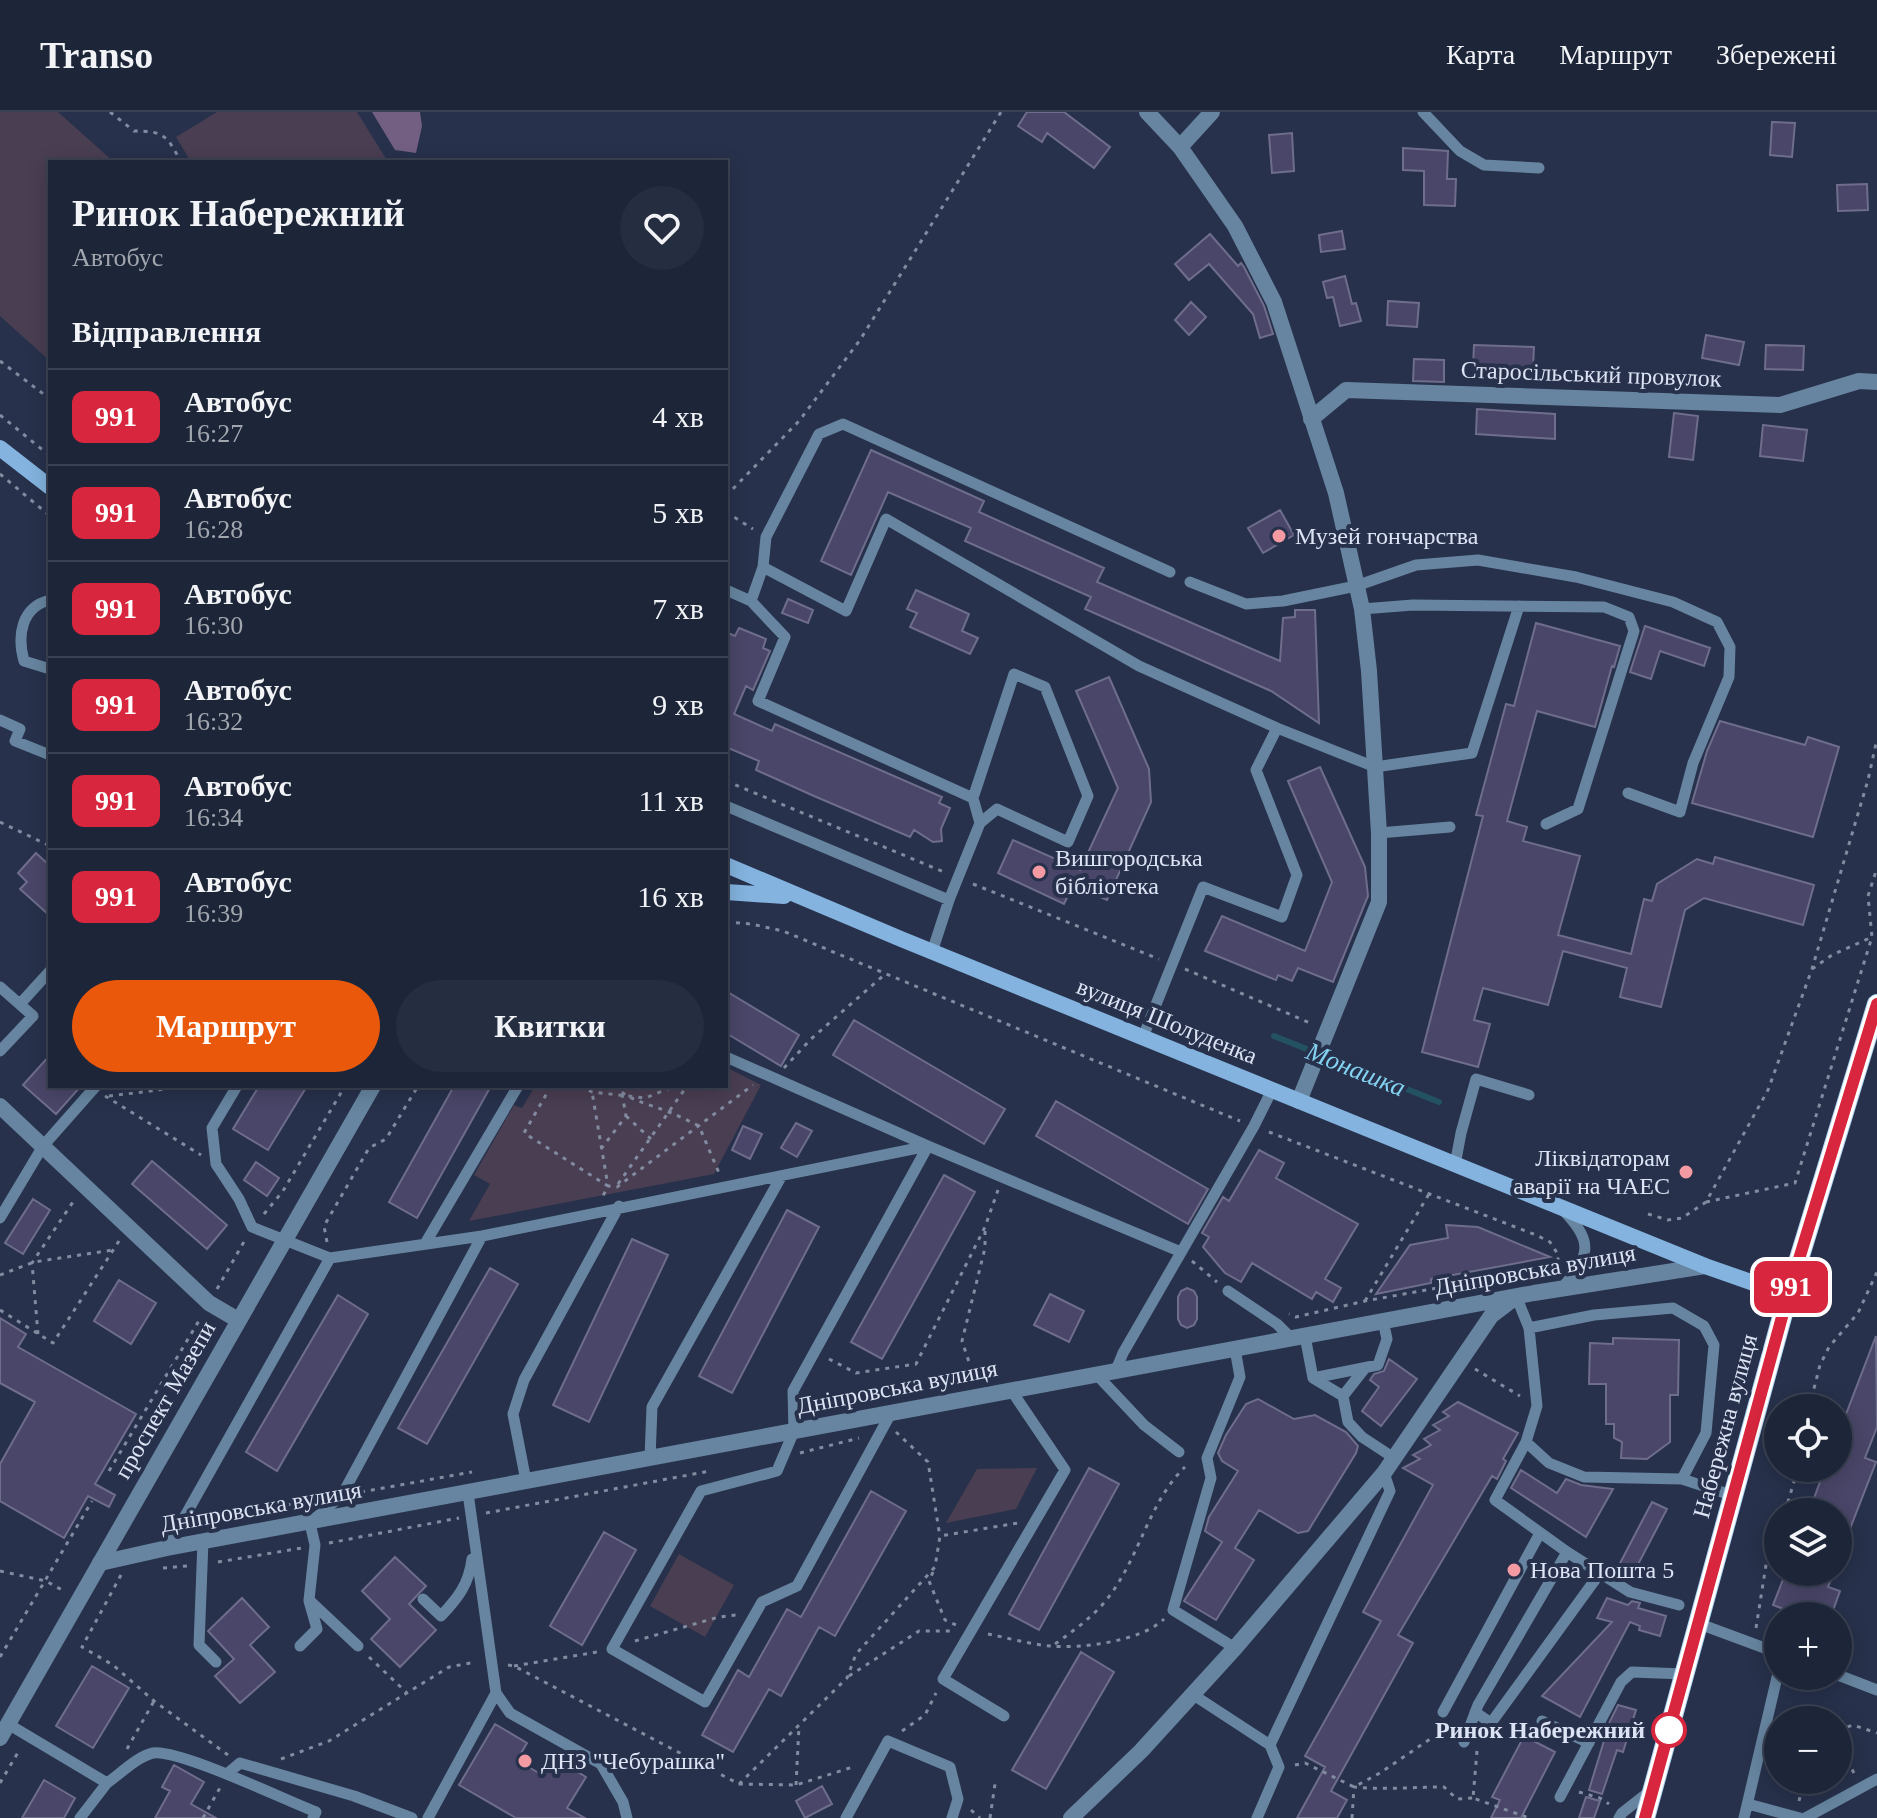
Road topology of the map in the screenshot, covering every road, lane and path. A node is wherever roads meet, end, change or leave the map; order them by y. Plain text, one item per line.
1 (110, 112) edge
2 (1001, 112) edge
3 (1147, 112) edge
4 (1212, 112) edge
5 (1423, 112) edge
6 (1180, 147) junction
7 (180, 160) edge
8 (1539, 168) dead end
9 (0, 361) edge
10 (1877, 382) edge
11 (48, 397) edge
12 (0, 415) edge
13 (1311, 419) junction
14 (0, 448) edge
15 (48, 454) edge
16 (0, 474) edge
17 (48, 485) edge
18 (728, 494) edge
19 (728, 513) edge
20 (48, 514) edge
21 (766, 537) junction
22 (763, 567) junction
23 (1170, 572) dead end
24 (1190, 582) dead end
25 (1356, 586) junction
26 (728, 591) edge
27 (48, 601) edge
28 (751, 601) junction
29 (1519, 606) junction
30 (1362, 609) junction
31 (48, 668) edge
32 (0, 720) edge
33 (1277, 728) junction
34 (1877, 739) edge
35 (48, 754) edge
36 (1375, 767) junction
37 (728, 782) edge
38 (1628, 793) dead end
39 (973, 798) junction
40 (728, 807) edge
41 (0, 822) edge
42 (980, 823) junction
43 (1546, 824) dead end
44 (1450, 827) dead end
45 (1379, 833) junction
46 (48, 845) edge
47 (728, 866) edge
48 (1877, 868) edge
49 (958, 878) junction
50 (728, 892) edge
51 (797, 896) junction
52 (949, 900) junction
53 (728, 922) edge
54 (1872, 937) junction
55 (932, 952) junction
56 (1172, 964) junction
57 (1812, 969) junction
58 (885, 973) junction
59 (48, 976) edge
60 (0, 987) edge
61 (20, 1004) junction
62 (1877, 1004) edge
63 (1327, 1030) junction
64 (1143, 1037) junction
65 (0, 1051) edge
66 (728, 1058) edge
67 (770, 1078) junction
68 (94, 1088) edge
69 (166, 1088) edge
70 (236, 1088) edge
71 (344, 1088) edge
72 (372, 1088) edge
73 (417, 1088) edge
74 (517, 1088) edge
75 (550, 1088) edge
76 (584, 1088) edge
77 (591, 1088) edge
78 (616, 1088) edge
79 (670, 1088) edge
80 (686, 1088) edge
81 (1272, 1090) junction
82 (592, 1092) junction
83 (622, 1094) junction
84 (1529, 1095) dead end
85 (105, 1096) junction
86 (85, 1098) junction
87 (1299, 1101) junction
88 (0, 1106) edge
89 (671, 1112) junction
90 (626, 1116) junction
91 (699, 1126) junction
92 (1254, 1126) junction
93 (651, 1139) junction
94 (43, 1146) junction
95 (928, 1146) junction
96 (601, 1149) junction
97 (216, 1164) junction
98 (1455, 1165) junction
99 (781, 1177) junction
100 (1003, 1177) junction
101 (84, 1185) junction
102 (608, 1186) junction
103 (617, 1187) junction
104 (726, 1187) junction
105 (1429, 1194) junction
106 (1706, 1202) junction
107 (619, 1206) junction
108 (1561, 1208) junction
109 (596, 1211) junction
110 (1648, 1214) dead end
111 (0, 1218) edge
112 (128, 1227) junction
113 (252, 1227) junction
114 (985, 1227) junction
115 (482, 1236) junction
116 (284, 1240) junction
117 (426, 1242) junction
118 (113, 1250) junction
119 (1181, 1252) junction
120 (330, 1258) junction
121 (32, 1263) junction
122 (1705, 1266) junction
123 (1877, 1272) edge
124 (0, 1275) edge
125 (1562, 1288) junction
126 (1228, 1291) joint
127 (1788, 1295) junction
128 (1516, 1296) junction
129 (1365, 1301) junction
130 (209, 1303) junction
131 (0, 1310) edge
132 (1283, 1312) dead end
133 (238, 1320) junction
134 (1383, 1321) junction
135 (1529, 1328) junction
136 (38, 1334) junction
137 (1298, 1338) junction
138 (1235, 1349) junction
139 (815, 1351) junction
140 (1365, 1368) junction
141 (1116, 1370) junction
142 (1097, 1375) junction
143 (1313, 1378) junction
144 (1490, 1378) dead end
145 (975, 1380) dead end
146 (1011, 1390) junction
147 (1812, 1394) edge
148 (1343, 1396) junction
149 (1537, 1406) junction
150 (891, 1413) junction
151 (909, 1428) dead end
152 (794, 1431) junction
153 (882, 1432) junction
154 (1526, 1442) junction
155 (1179, 1452) dead end
156 (650, 1458) junction
157 (784, 1458) junction
158 (1207, 1458) junction
159 (1389, 1466) junction
160 (722, 1469) dead end
161 (109, 1471) dead end
162 (1682, 1479) junction
163 (526, 1481) junction
164 (468, 1493) junction
165 (1734, 1496) junction
166 (92, 1501) dead end
167 (472, 1516) junction
168 (1036, 1520) junction
169 (310, 1523) junction
170 (1540, 1533) junction
171 (940, 1536) junction
172 (203, 1541) junction
173 (315, 1545) junction
174 (473, 1547) junction
175 (167, 1548) junction
176 (1567, 1552) junction
177 (100, 1563) junction
178 (202, 1565) junction
179 (935, 1567) junction
180 (155, 1569) dead end
181 (0, 1571) edge
182 (123, 1572) dead end
183 (1600, 1573) junction
184 (1764, 1577) edge
185 (46, 1581) junction
186 (62, 1590) dead end
187 (423, 1599) dead end
188 (309, 1600) junction
189 (762, 1602) junction
190 (1679, 1605) dead end
191 (1173, 1610) junction
192 (1697, 1623) junction
193 (971, 1631) junction
194 (1753, 1643) junction
195 (300, 1646) dead end
196 (358, 1646) joint
197 (1052, 1646) junction
198 (1764, 1647) edge
199 (1235, 1648) junction
200 (612, 1649) junction
201 (0, 1657) edge
202 (216, 1662) dead end
203 (514, 1666) dead end
204 (1684, 1674) junction
205 (847, 1678) junction
206 (943, 1679) junction
207 (1852, 1680) edge
208 (1774, 1690) edge
209 (1877, 1690) edge
210 (406, 1692) dead end
211 (496, 1693) junction
212 (1192, 1694) junction
213 (154, 1701) junction
214 (1443, 1712) dead end
215 (1475, 1712) junction
216 (1004, 1716) dead end
217 (1542, 1721) dead end
218 (1852, 1725) edge
219 (799, 1726) junction
220 (4, 1731) edge
221 (1877, 1733) edge
222 (28, 1735) junction
223 (888, 1741) junction
224 (1464, 1742) junction
225 (1589, 1743) junction
226 (1270, 1745) junction
227 (122, 1756) dead end
228 (240, 1763) junction
229 (1279, 1767) junction
230 (1852, 1770) edge
231 (227, 1774) junction
232 (1877, 1779) edge
233 (0, 1783) edge
234 (107, 1783) junction
235 (739, 1784) dead end
236 (995, 1784) dead end
237 (796, 1785) dead end
238 (1354, 1787) junction
239 (1654, 1788) junction
240 (1862, 1789) junction
241 (1562, 1792) joint
242 (1803, 1794) edge
243 (1473, 1798) junction
244 (1748, 1804) junction
245 (1620, 1815) edge
246 (80, 1818) edge
247 (203, 1818) edge
248 (313, 1818) edge
249 (412, 1818) edge
250 (428, 1818) edge
251 (627, 1818) edge
252 (846, 1818) edge
253 (952, 1818) edge
254 (990, 1818) edge
255 (1071, 1818) edge
256 (1257, 1818) edge
257 (1352, 1818) edge
258 (1529, 1818) edge
259 (1645, 1818) edge
260 (1744, 1818) edge
261 (1800, 1818) edge

1 - 7 path
2 - 18 path
3 - 6 street
4 - 6 street
5 - 8 lane
6 - 13 street
9 - 11 path
10 - 13 street, Старосільський провулок
12 - 15 path
13 - 25 street
14 - 17 main road
16 - 20 path
19 - 21 path
21 - 22 lane
21 - 23 lane
22 - 28 lane
22 - 33 lane
24 - 25 lane
25 - 30 street
25 - 38 lane
26 - 28 lane
27 - 31 lane
28 - 39 lane
29 - 30 lane
29 - 36 lane
29 - 43 lane
30 - 36 street
32 - 35 lane
33 - 36 lane
33 - 56 lane
34 - 57 path
36 - 45 street
37 - 49 path
39 - 42 lane
39 - 42 lane
40 - 52 lane
41 - 46 path
42 - 49 lane
44 - 45 lane
45 - 63 street
47 - 51 main road, вулиця Шолуденка
48 - 54 path
49 - 52 lane
49 - 56 path
50 - 51 main road, вулиця Шолуденка
51 - 55 main road, вулиця Шолуденка
52 - 55 lane
53 - 58 path
54 - 57 path
54 - 106 path
55 - 64 main road, вулиця Шолуденка
56 - 63 path
56 - 64 lane
57 - 106 path
58 - 67 path
58 - 92 path
59 - 61 lane
60 - 61 lane
61 - 65 lane
62 - 127 main road, Набережна вулиця
63 - 87 street
64 - 81 main road, вулиця Шолуденка
66 - 67 lane
67 - 91 path
67 - 95 lane
68 - 86 lane
69 - 85 path
70 - 97 lane
71 - 113 path
72 - 116 street, проспект Мазепи
73 - 120 path
74 - 117 lane
75 - 102 path
76 - 82 path
77 - 82 path
78 - 83 path
79 - 83 path
80 - 89 path
81 - 87 main road, вулиця Шолуденка
81 - 92 lane
82 - 83 path
82 - 96 path
83 - 89 path
83 - 90 path
84 - 98 lane
85 - 86 path
85 - 97 path
86 - 94 lane
87 - 98 main road, вулиця Шолуденка
88 - 94 street
89 - 91 path
89 - 93 path
90 - 93 path
90 - 96 path
91 - 103 path
91 - 104 path
92 - 105 path
92 - 119 lane
93 - 103 path
94 - 101 street
94 - 111 lane
95 - 99 lane
95 - 100 lane
95 - 139 lane
96 - 102 path
97 - 113 lane
98 - 108 main road, вулиця Шолуденка
99 - 104 lane
99 - 156 lane
100 - 114 path
100 - 119 lane
101 - 112 street
101 - 121 path
102 - 103 path
102 - 109 path
104 - 107 lane
105 - 129 path
105 - 129 path
106 - 110 path
107 - 109 lane
107 - 163 lane
108 - 122 main road, вулиця Шолуденка
108 - 125 lane
109 - 115 lane
112 - 118 path
112 - 130 street
113 - 116 lane
113 - 130 path
114 - 139 path
114 - 145 path
115 - 117 lane
115 - 169 lane
116 - 120 lane
116 - 133 street, проспект Мазепи
117 - 120 lane
118 - 121 path
118 - 136 path
119 - 126 path
119 - 141 lane
120 - 175 lane
121 - 124 path
121 - 136 path
122 - 125 street, Дніпровська вулиця
122 - 127 main road, вулиця Шолуденка
123 - 147 path
125 - 128 street, Дніпровська вулиця
126 - 137 lane
127 - 165 main road, Набережна вулиця
128 - 134 street, Дніпровська вулиця
128 - 135 lane
128 - 159 street
129 - 132 path
130 - 133 street
130 - 161 path
131 - 136 path
133 - 177 street, проспект Мазепи
134 - 137 street, Дніпровська вулиця
134 - 140 lane
135 - 149 lane
135 - 162 lane
137 - 138 street, Дніпровська вулиця
137 - 143 lane
138 - 141 street, Дніпровська вулиця
138 - 158 lane
139 - 152 lane
140 - 143 lane
140 - 148 lane
141 - 142 street, Дніпровська вулиця
142 - 146 street, Дніпровська вулиця
142 - 155 lane
143 - 148 lane
144 - 149 path
146 - 150 street, Дніпровська вулиця
146 - 168 lane
148 - 159 lane
149 - 154 lane
150 - 152 street, Дніпровська вулиця
150 - 153 lane
151 - 171 path
152 - 156 street, Дніпровська вулиця
152 - 157 lane
153 - 157 path
153 - 189 lane
154 - 162 lane
154 - 170 lane
156 - 163 street, Дніпровська вулиця
157 - 200 lane
158 - 191 lane
158 - 197 path
159 - 199 street
159 - 226 lane
160 - 167 path
162 - 165 lane
163 - 164 street, Дніпровська вулиця
164 - 167 lane
164 - 169 street, Дніпровська вулиця
165 - 192 main road, Набережна вулиця
166 - 185 path
167 - 173 path
167 - 174 lane
168 - 171 path
168 - 193 lane
169 - 172 street, Дніпровська вулиця
169 - 173 lane
170 - 176 lane
170 - 214 lane
171 - 179 path
172 - 175 street, Дніпровська вулиця
172 - 178 lane
173 - 178 path
173 - 188 lane
174 - 187 lane
174 - 211 lane
175 - 177 street, Дніпровська вулиця
176 - 183 lane
176 - 215 lane
177 - 220 street, проспект Мазепи
178 - 180 path
178 - 202 lane
179 - 193 path
179 - 205 path
181 - 185 path
182 - 213 path
183 - 190 lane
183 - 215 lane
184 - 194 path
185 - 186 path
185 - 201 path
188 - 195 lane
188 - 196 lane
189 - 200 path
189 - 200 lane
191 - 197 path
191 - 199 lane
192 - 194 lane
192 - 204 main road, Набережна вулиця
193 - 197 path
193 - 205 path
193 - 206 lane
194 - 198 lane
196 - 210 path
199 - 212 street
200 - 203 path
204 - 225 lane
204 - 239 main road, Набережна вулиця
205 - 219 path
206 - 216 lane
206 - 223 path
207 - 209 lane
208 - 244 lane
211 - 250 lane
211 - 251 lane
212 - 226 lane
212 - 255 street
213 - 227 path
213 - 228 path
215 - 224 lane
217 - 225 lane
218 - 221 path
219 - 235 path
219 - 237 path
220 - 222 lane
222 - 233 path
222 - 234 lane
223 - 252 lane
223 - 253 lane
224 - 238 path
224 - 243 path
225 - 241 lane
226 - 229 lane
228 - 231 lane
228 - 249 lane
229 - 238 path
229 - 256 lane
230 - 240 path
231 - 234 lane
231 - 247 path
231 - 248 lane
232 - 240 lane
234 - 246 lane
236 - 254 path
238 - 243 path
238 - 257 path
239 - 245 lane
239 - 259 main road, Набережна вулиця
240 - 261 lane
241 - 245 path
242 - 261 path
243 - 258 path
244 - 260 lane
244 - 261 lane

